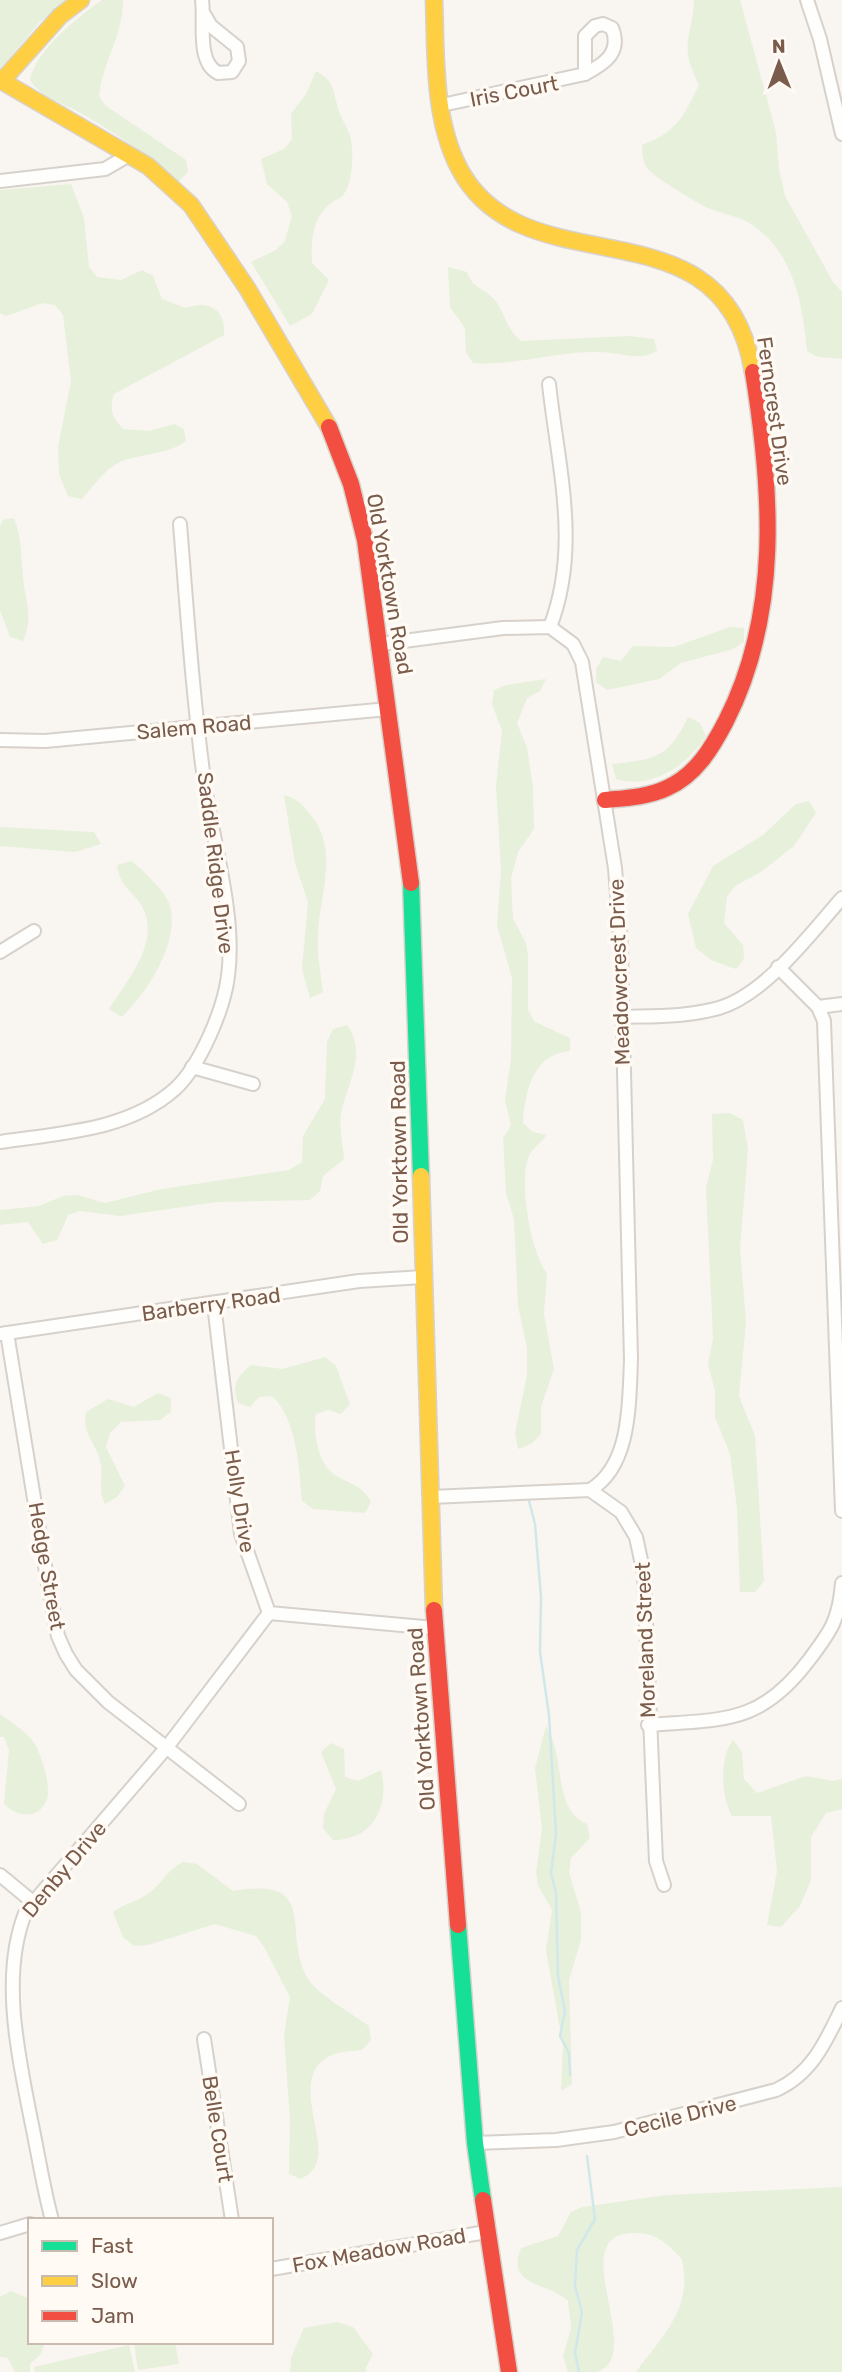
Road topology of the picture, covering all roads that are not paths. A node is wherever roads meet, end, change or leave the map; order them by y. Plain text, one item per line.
1 (81, 0) edge
2 (202, 0) edge
3 (434, 0) edge
4 (807, 0) edge
5 (204, 14) junction
6 (585, 74) dead end
7 (1, 80) edge
8 (442, 105) junction
9 (842, 134) edge
10 (129, 155) junction
11 (0, 181) edge
12 (549, 384) dead end
13 (180, 524) dead end
14 (550, 627) junction
15 (381, 644) junction
16 (388, 709) junction
17 (198, 726) junction
18 (0, 740) edge
19 (605, 800) junction
20 (842, 898) edge
21 (34, 931) dead end
22 (0, 952) edge
23 (778, 967) junction
24 (842, 1004) edge
25 (818, 1007) junction
26 (622, 1017) junction
27 (192, 1067) junction
28 (253, 1084) dead end
29 (0, 1142) edge
30 (423, 1277) junction
31 (838, 1301) edge
32 (214, 1304) junction
33 (4, 1334) edge
34 (590, 1490) junction
35 (431, 1497) junction
36 (842, 1511) edge
37 (842, 1583) edge
38 (270, 1613) junction
39 (435, 1628) junction
40 (649, 1725) junction
41 (167, 1747) junction
42 (239, 1804) dead end
43 (0, 1875) edge
44 (664, 1885) dead end
45 (33, 1903) junction
46 (842, 2008) edge
47 (204, 2039) dead end
48 (475, 2143) junction
49 (49, 2218) edge
50 (232, 2218) edge
51 (28, 2225) edge
52 (486, 2232) junction
53 (0, 2233) edge
54 (273, 2269) edge
55 (509, 2372) edge

1 - 7 main road
2 - 5 street
3 - 8 main road, Ferncrest Drive
4 - 9 street
5 - 5 street
6 - 8 street, Iris Court
7 - 10 main road, Old Yorktown Road
8 - 19 main road, Ferncrest Drive
10 - 11 street
10 - 15 main road, Old Yorktown Road
12 - 14 street
13 - 17 street, Saddle Ridge Drive
14 - 15 street
14 - 19 street, Meadowcrest Drive
15 - 16 main road, Old Yorktown Road
16 - 17 street, Salem Road
16 - 30 main road, Old Yorktown Road
17 - 18 street, Salem Road
17 - 27 street, Saddle Ridge Drive
19 - 26 street, Meadowcrest Drive
20 - 23 street
21 - 22 street
23 - 25 street
23 - 26 street
24 - 25 street
25 - 31 street
26 - 34 street, Meadowcrest Drive
27 - 28 street
27 - 29 street, Saddle Ridge Drive
30 - 32 street, Barberry Road
30 - 35 main road, Old Yorktown Road
31 - 36 street
32 - 33 street, Barberry Road
32 - 38 street, Holly Drive
33 - 41 street, Hedge Street
34 - 35 street
34 - 40 street, Moreland Street
35 - 39 main road, Old Yorktown Road
37 - 40 street
38 - 39 street
38 - 41 street, Denby Drive
39 - 48 main road, Old Yorktown Road
40 - 44 street, Moreland Street
41 - 42 street, Hedge Street
41 - 45 street, Denby Drive
43 - 45 street
45 - 49 street, Denby Drive
46 - 48 street, Cecile Drive
47 - 50 street, Belle Court
48 - 52 main road, Old Yorktown Road
51 - 53 street
52 - 54 street, Fox Meadow Road
52 - 55 main road, Old Yorktown Road

